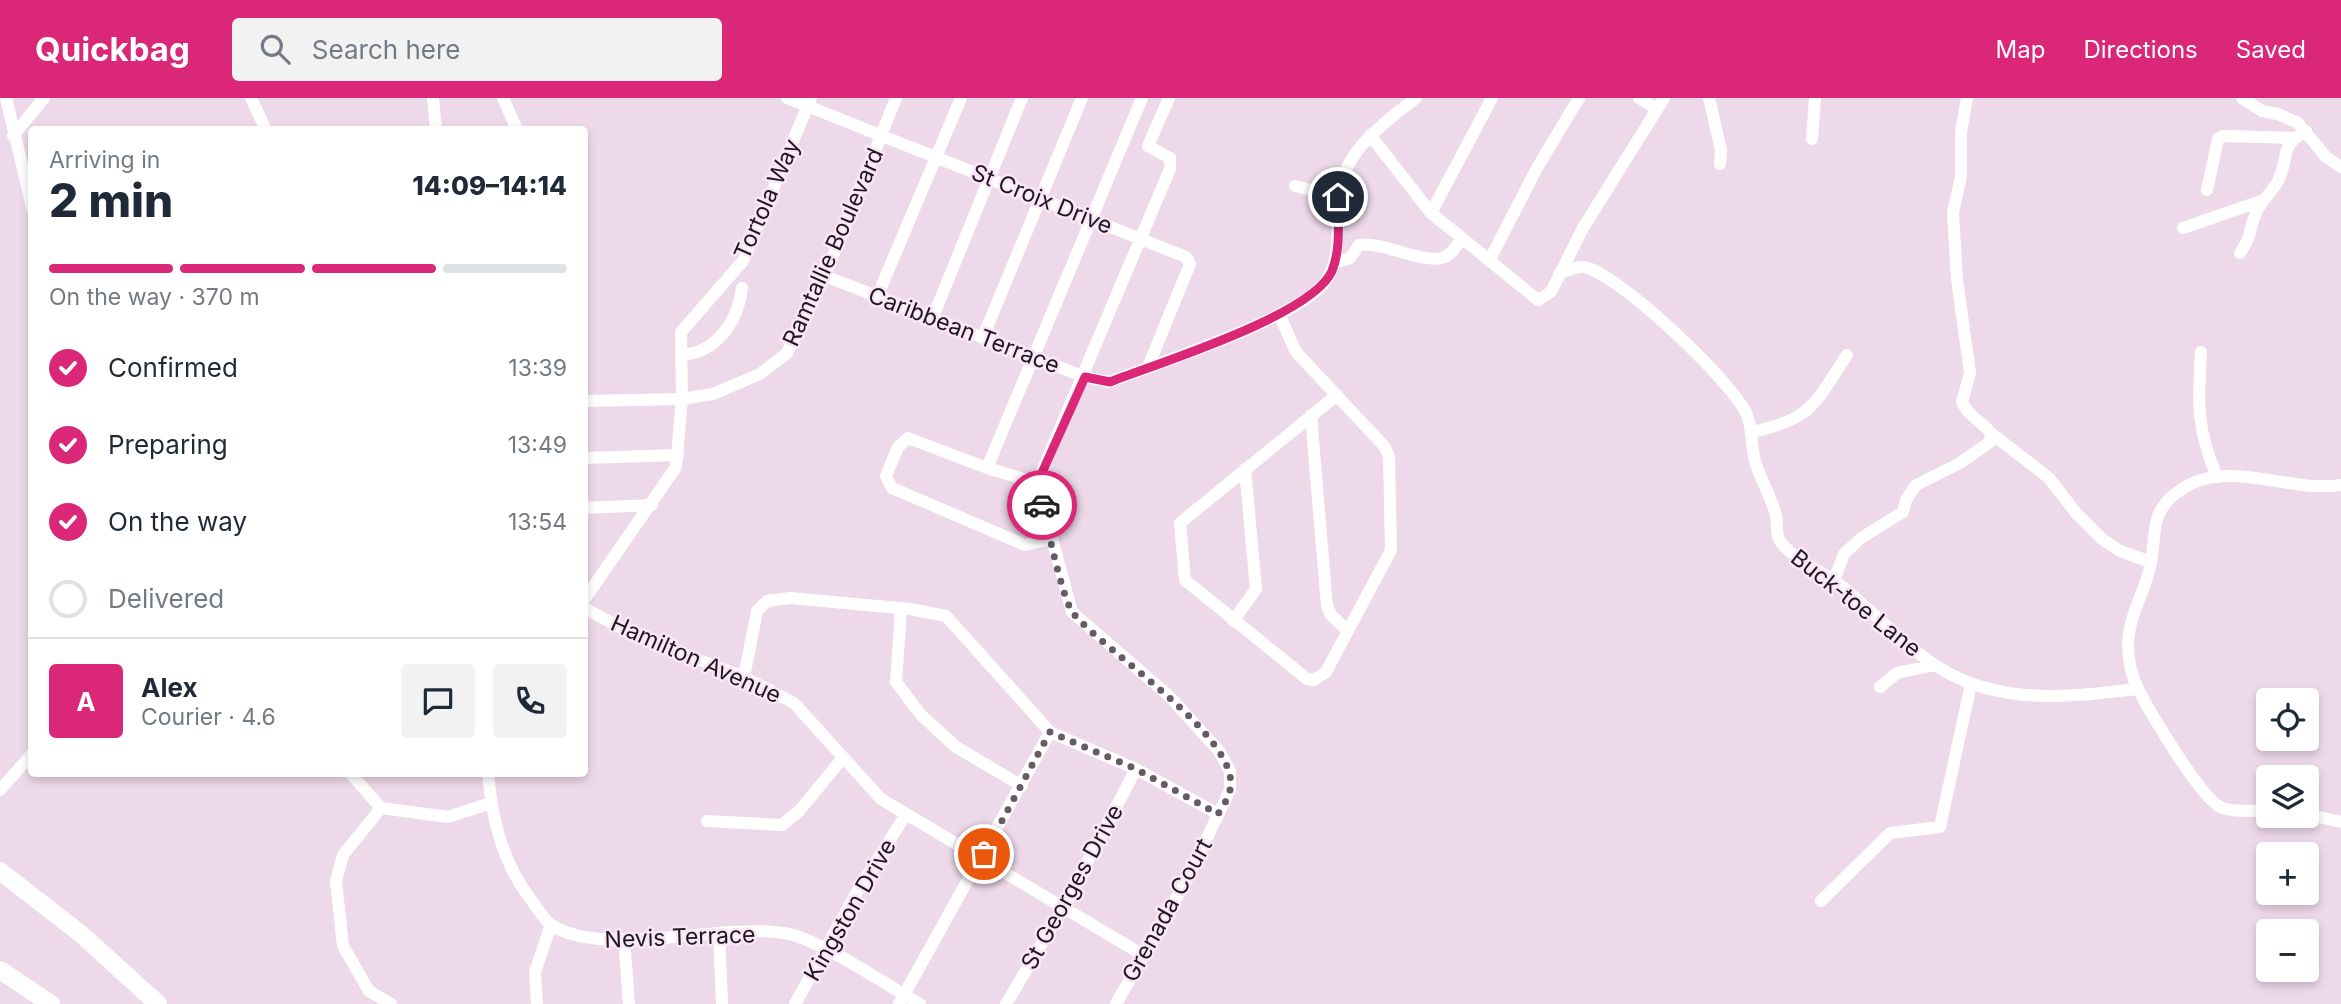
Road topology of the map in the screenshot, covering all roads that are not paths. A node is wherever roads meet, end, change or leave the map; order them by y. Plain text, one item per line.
1 (6, 98) edge
2 (44, 98) edge
3 (251, 98) edge
4 (433, 98) edge
5 (503, 98) edge
6 (787, 98) edge
7 (896, 98) edge
8 (961, 98) edge
9 (1022, 98) edge
10 (1082, 98) edge
11 (1142, 98) edge
12 (1169, 98) edge
13 (1416, 98) edge
14 (1492, 98) edge
15 (1579, 98) edge
16 (1639, 98) edge
17 (1709, 98) edge
18 (1815, 98) edge
19 (1967, 98) edge
20 (2242, 98) edge
21 (809, 102) edge
22 (1661, 103) edge
23 (265, 126) edge
24 (436, 126) edge
25 (515, 126) edge
26 (2306, 131) junction
27 (881, 135) junction
28 (1370, 135) junction
29 (13, 136) junction
30 (2293, 138) junction
31 (1812, 139) dead end
32 (938, 158) junction
33 (1720, 164) dead end
34 (2341, 167) edge
35 (987, 178) junction
36 (1295, 186) dead end
37 (2207, 190) dead end
38 (28, 192) edge
39 (1338, 197) junction
40 (1040, 198) junction
41 (2264, 200) junction
42 (1431, 213) junction
43 (1089, 218) junction
44 (2183, 228) dead end
45 (1141, 239) junction
46 (1462, 239) junction
47 (2240, 253) dead end
48 (1489, 261) junction
49 (1334, 263) junction
50 (1559, 274) junction
51 (825, 276) junction
52 (742, 288) dead end
53 (877, 297) junction
54 (1280, 316) junction
55 (933, 317) junction
56 (982, 337) junction
57 (2201, 352) dead end
58 (681, 355) junction
59 (1847, 355) dead end
60 (1035, 358) junction
61 (1148, 367) junction
62 (1085, 377) junction
63 (1337, 395) junction
64 (682, 400) junction
65 (588, 401) edge
66 (1311, 415) junction
67 (1753, 432) junction
68 (1991, 433) junction
69 (678, 455) junction
70 (588, 458) edge
71 (987, 468) junction
72 (1245, 469) junction
73 (2217, 477) junction
74 (1037, 484) junction
75 (2341, 485) edge
76 (652, 505) junction
77 (588, 508) edge
78 (1050, 539) junction
79 (2151, 562) junction
80 (1834, 580) junction
81 (588, 594) edge
82 (588, 610) edge
83 (901, 610) junction
84 (1233, 621) junction
85 (1347, 630) junction
86 (1935, 665) junction
87 (744, 677) junction
88 (1971, 684) junction
89 (1880, 687) dead end
90 (2138, 689) junction
91 (1050, 732) junction
92 (28, 758) edge
93 (842, 759) junction
94 (1136, 769) junction
95 (354, 777) edge
96 (488, 777) edge
97 (1022, 786) junction
98 (0, 790) edge
99 (491, 803) junction
100 (380, 808) junction
101 (2256, 810) edge
102 (1218, 814) junction
103 (905, 816) junction
104 (2319, 817) edge
105 (706, 821) dead end
106 (2341, 822) edge
107 (981, 861) junction
108 (0, 871) edge
109 (1821, 901) dead end
110 (1063, 908) junction
111 (551, 926) junction
112 (719, 933) junction
113 (624, 939) junction
114 (826, 951) junction
115 (1143, 955) junction
116 (0, 970) edge
117 (902, 1000) edge
118 (51, 1004) edge
119 (158, 1004) edge
120 (391, 1004) edge
121 (537, 1004) edge
122 (629, 1004) edge
123 (722, 1004) edge
124 (795, 1004) edge
125 (920, 1004) edge
126 (1006, 1004) edge
127 (1116, 1004) edge

1 - 29 street
2 - 29 street
3 - 23 street
4 - 24 street
5 - 25 street
6 - 21 street, St Croix Drive
7 - 27 street, Ramtallie Boulevard
8 - 32 street
9 - 35 street
10 - 40 street
11 - 43 street
12 - 45 street
13 - 28 street, Caribbean Terrace
14 - 42 street
15 - 48 street
16 - 22 street
17 - 33 street
18 - 31 street
19 - 68 street
20 - 26 street
21 - 27 street, St Croix Drive
21 - 58 street, Tortola Way
22 - 50 street
26 - 30 street
26 - 34 street
27 - 32 street, St Croix Drive
27 - 51 street, Ramtallie Boulevard
28 - 39 street, Caribbean Terrace
28 - 42 street
29 - 38 street
30 - 37 street
30 - 41 street
32 - 35 street, St Croix Drive
32 - 53 street
35 - 40 street, St Croix Drive
35 - 55 street
36 - 39 street
39 - 49 street, Caribbean Terrace
40 - 43 street, St Croix Drive
40 - 56 street
41 - 44 street
41 - 47 street
42 - 46 street
43 - 45 street, St Croix Drive
43 - 60 street
45 - 61 street, St Croix Drive
45 - 62 street
46 - 48 street
46 - 49 street
48 - 50 street
49 - 54 street, Caribbean Terrace
50 - 67 street, Buck-toe Lane
51 - 53 street, Caribbean Terrace
51 - 64 street, Ramtallie Boulevard
52 - 58 street
53 - 55 street, Caribbean Terrace
54 - 61 street, Caribbean Terrace
54 - 63 street
55 - 56 street, Caribbean Terrace
56 - 60 street, Caribbean Terrace
57 - 73 street
58 - 64 street, Tortola Way
59 - 67 street
60 - 62 street, Caribbean Terrace
60 - 71 street
61 - 62 street, Caribbean Terrace
62 - 74 street
63 - 66 street
63 - 85 street
64 - 65 street, Ramtallie Boulevard
64 - 69 street
66 - 72 street
66 - 85 street
67 - 80 street, Buck-toe Lane
68 - 79 street
68 - 80 street
69 - 70 street
69 - 76 street
71 - 74 street
71 - 78 street
72 - 84 street
72 - 84 street
73 - 75 street
73 - 79 street
74 - 78 street, Grenada Court
76 - 77 street
76 - 81 street
78 - 102 street, Grenada Court
79 - 90 street
80 - 86 street, Buck-toe Lane
82 - 87 street, Hamilton Avenue
83 - 87 street
83 - 91 street
83 - 97 street
84 - 85 street
86 - 88 street, Buck-toe Lane
86 - 89 street
87 - 93 street, Hamilton Avenue
88 - 90 street, Buck-toe Lane
88 - 109 street
90 - 101 street
91 - 94 street
91 - 97 street
92 - 98 street
93 - 103 street, Hamilton Avenue
93 - 105 street
94 - 102 street
94 - 110 street, St Georges Drive
95 - 100 street
96 - 99 street
97 - 107 street
99 - 100 street
99 - 111 street
100 - 120 street
102 - 115 street, Grenada Court
103 - 107 street, Hamilton Avenue
103 - 114 street, Kingston Drive
104 - 106 street
107 - 110 street, Hamilton Avenue
107 - 117 street
108 - 119 highway
110 - 115 street, Hamilton Avenue
110 - 126 street, St Georges Drive
111 - 113 street, Nevis Terrace
111 - 121 street
112 - 113 street, Nevis Terrace
112 - 114 street, Nevis Terrace
112 - 123 street
113 - 122 street
114 - 117 street, Nevis Terrace
114 - 124 street, Kingston Drive
115 - 127 street, Grenada Court
116 - 118 highway
117 - 125 street, Nevis Terrace

